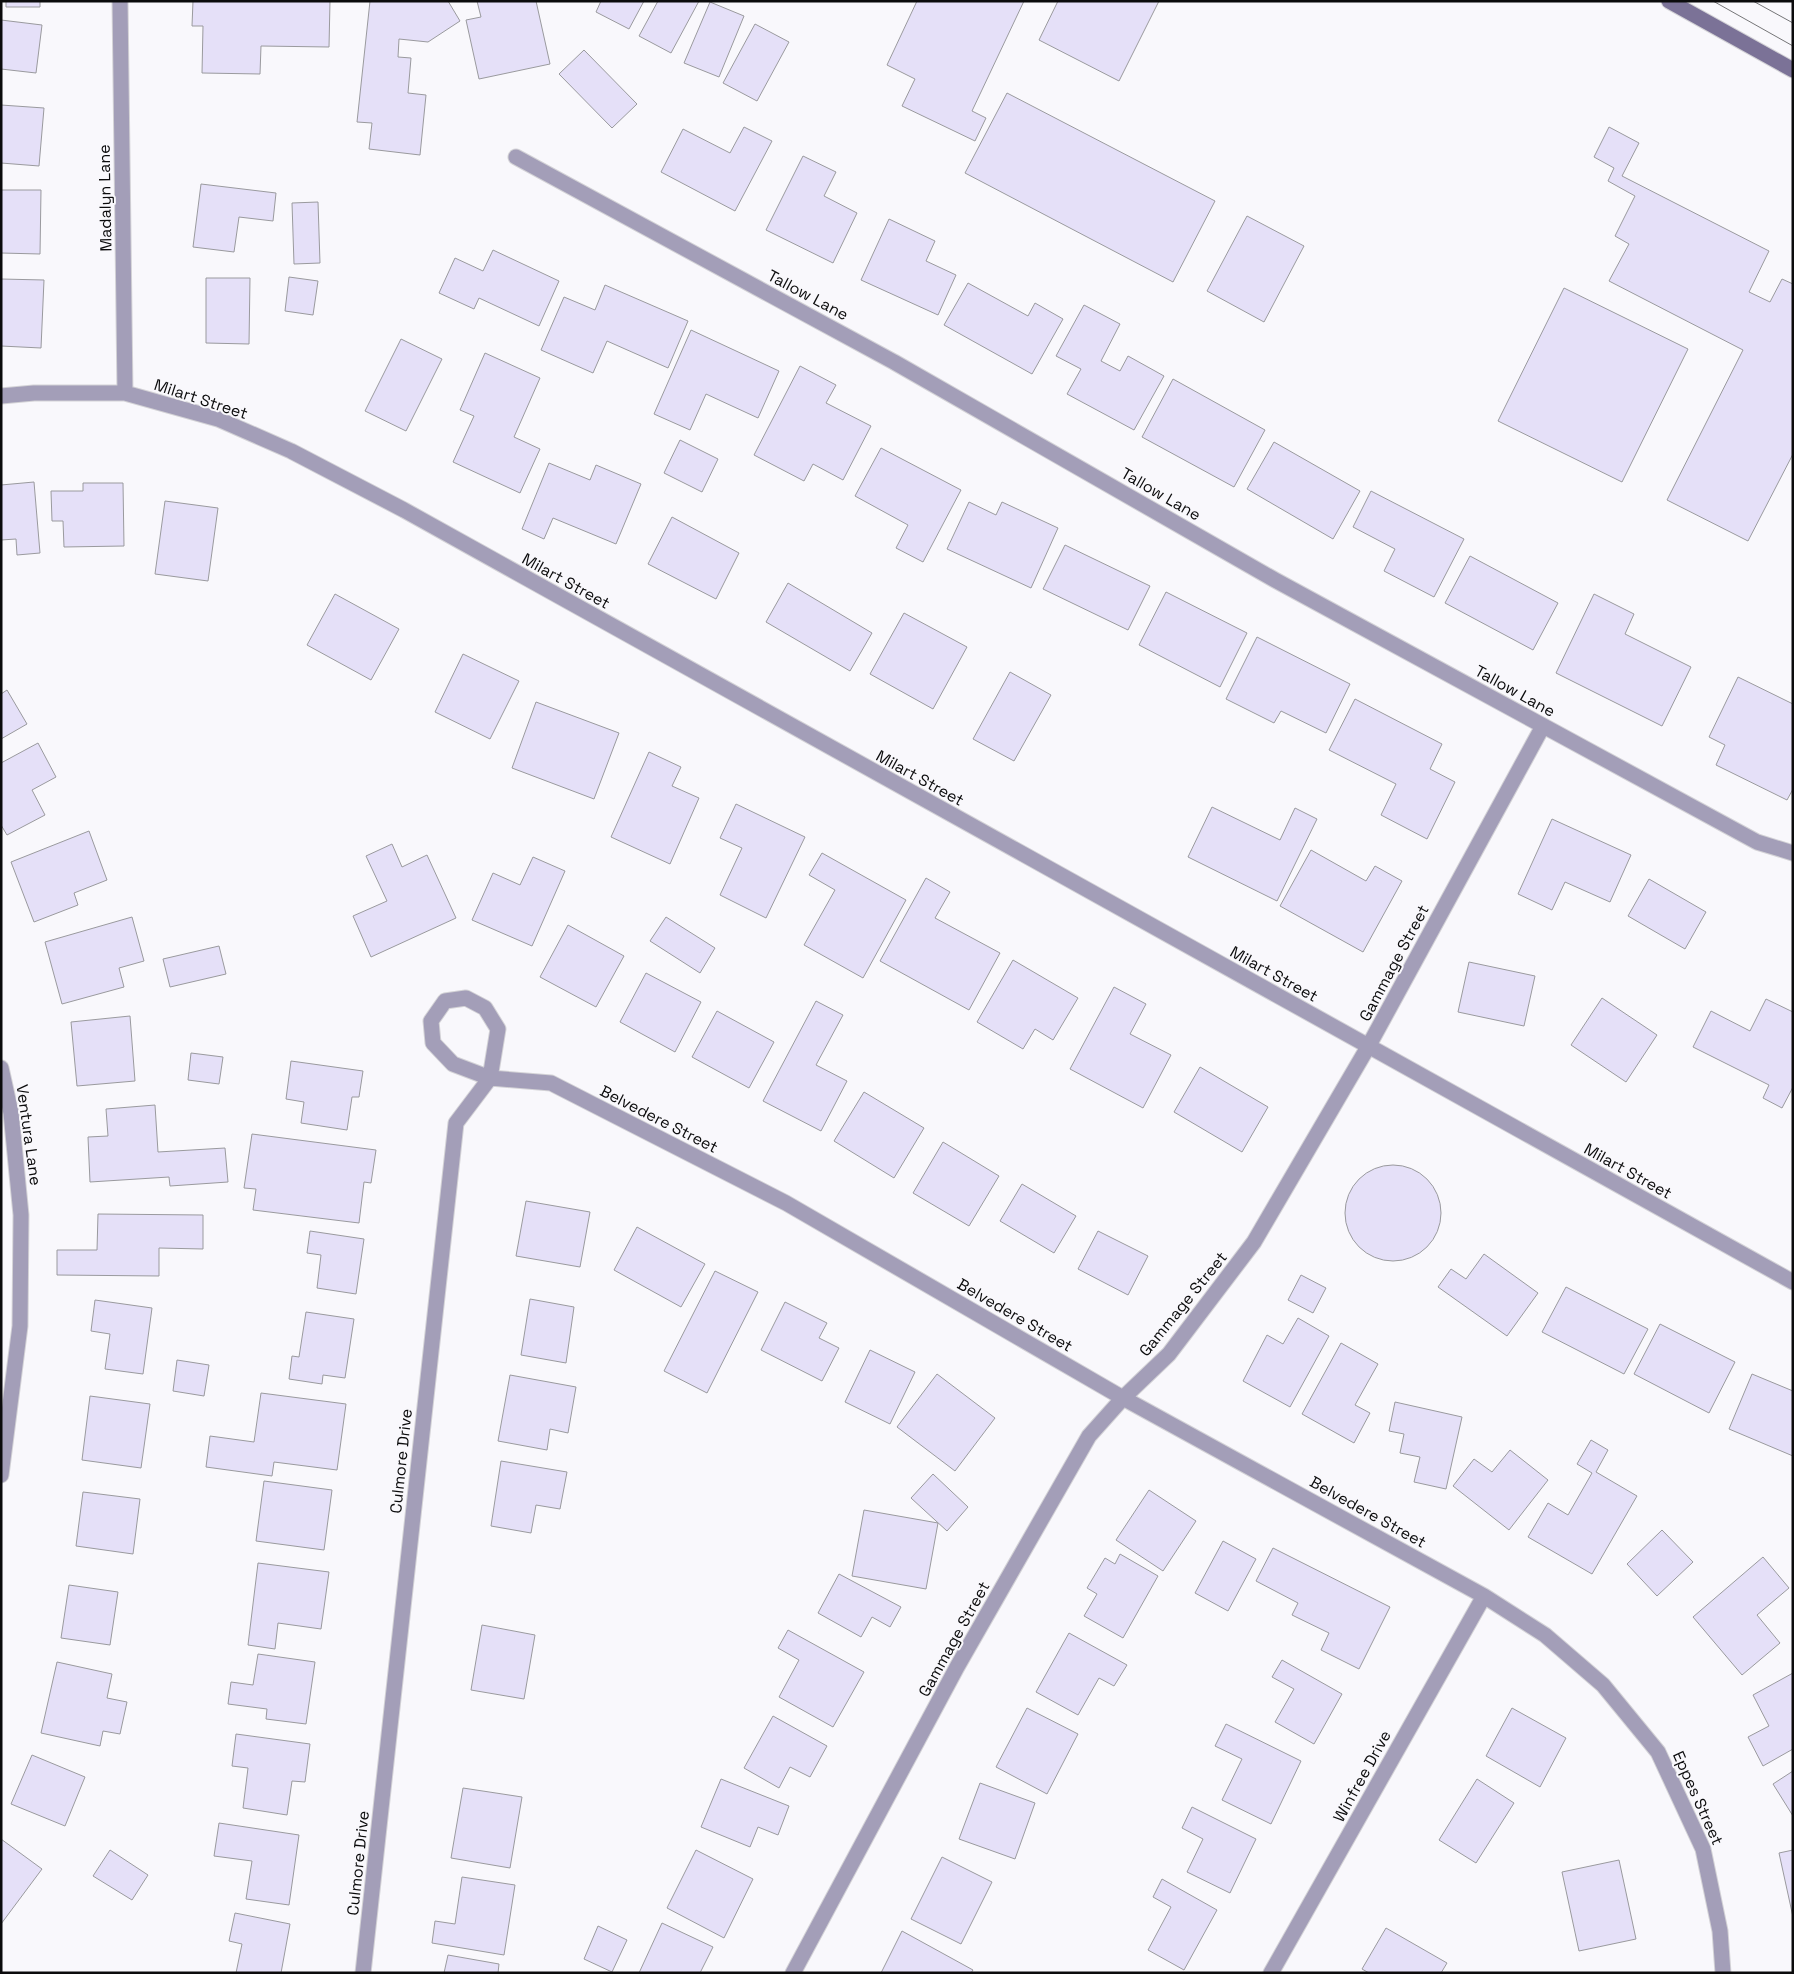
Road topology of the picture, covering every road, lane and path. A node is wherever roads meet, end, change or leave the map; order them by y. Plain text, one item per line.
1 (120, 1) edge
2 (1669, 1) edge
3 (1793, 70) edge
4 (516, 157) dead end
5 (125, 393) junction
6 (1, 396) edge
7 (1543, 726) junction
8 (1793, 853) edge
9 (1368, 1047) junction
10 (1, 1068) edge
11 (490, 1078) junction
12 (1793, 1282) edge
13 (1123, 1398) junction
14 (1, 1475) edge
15 (1484, 1596) junction
16 (1603, 1685) joint
17 (363, 1973) edge
18 (793, 1973) edge
19 (1271, 1973) edge
20 (1723, 1973) edge

1 - 5 street, Madalyn Lane
2 - 3 main road
4 - 7 street, Tallow Lane
5 - 6 street, Milart Street
5 - 9 street, Milart Street
7 - 8 street, Tallow Lane
7 - 9 street, Gammage Street
9 - 12 street, Milart Street
9 - 13 street, Gammage Street
10 - 14 street, Ventura Lane
11 - 11 street
11 - 13 street, Belvedere Street
11 - 17 street, Culmore Drive
13 - 15 street, Belvedere Street
13 - 18 street, Gammage Street
15 - 16 street, Belvedere Street
15 - 19 street, Winfree Drive
16 - 20 street, Eppes Street

